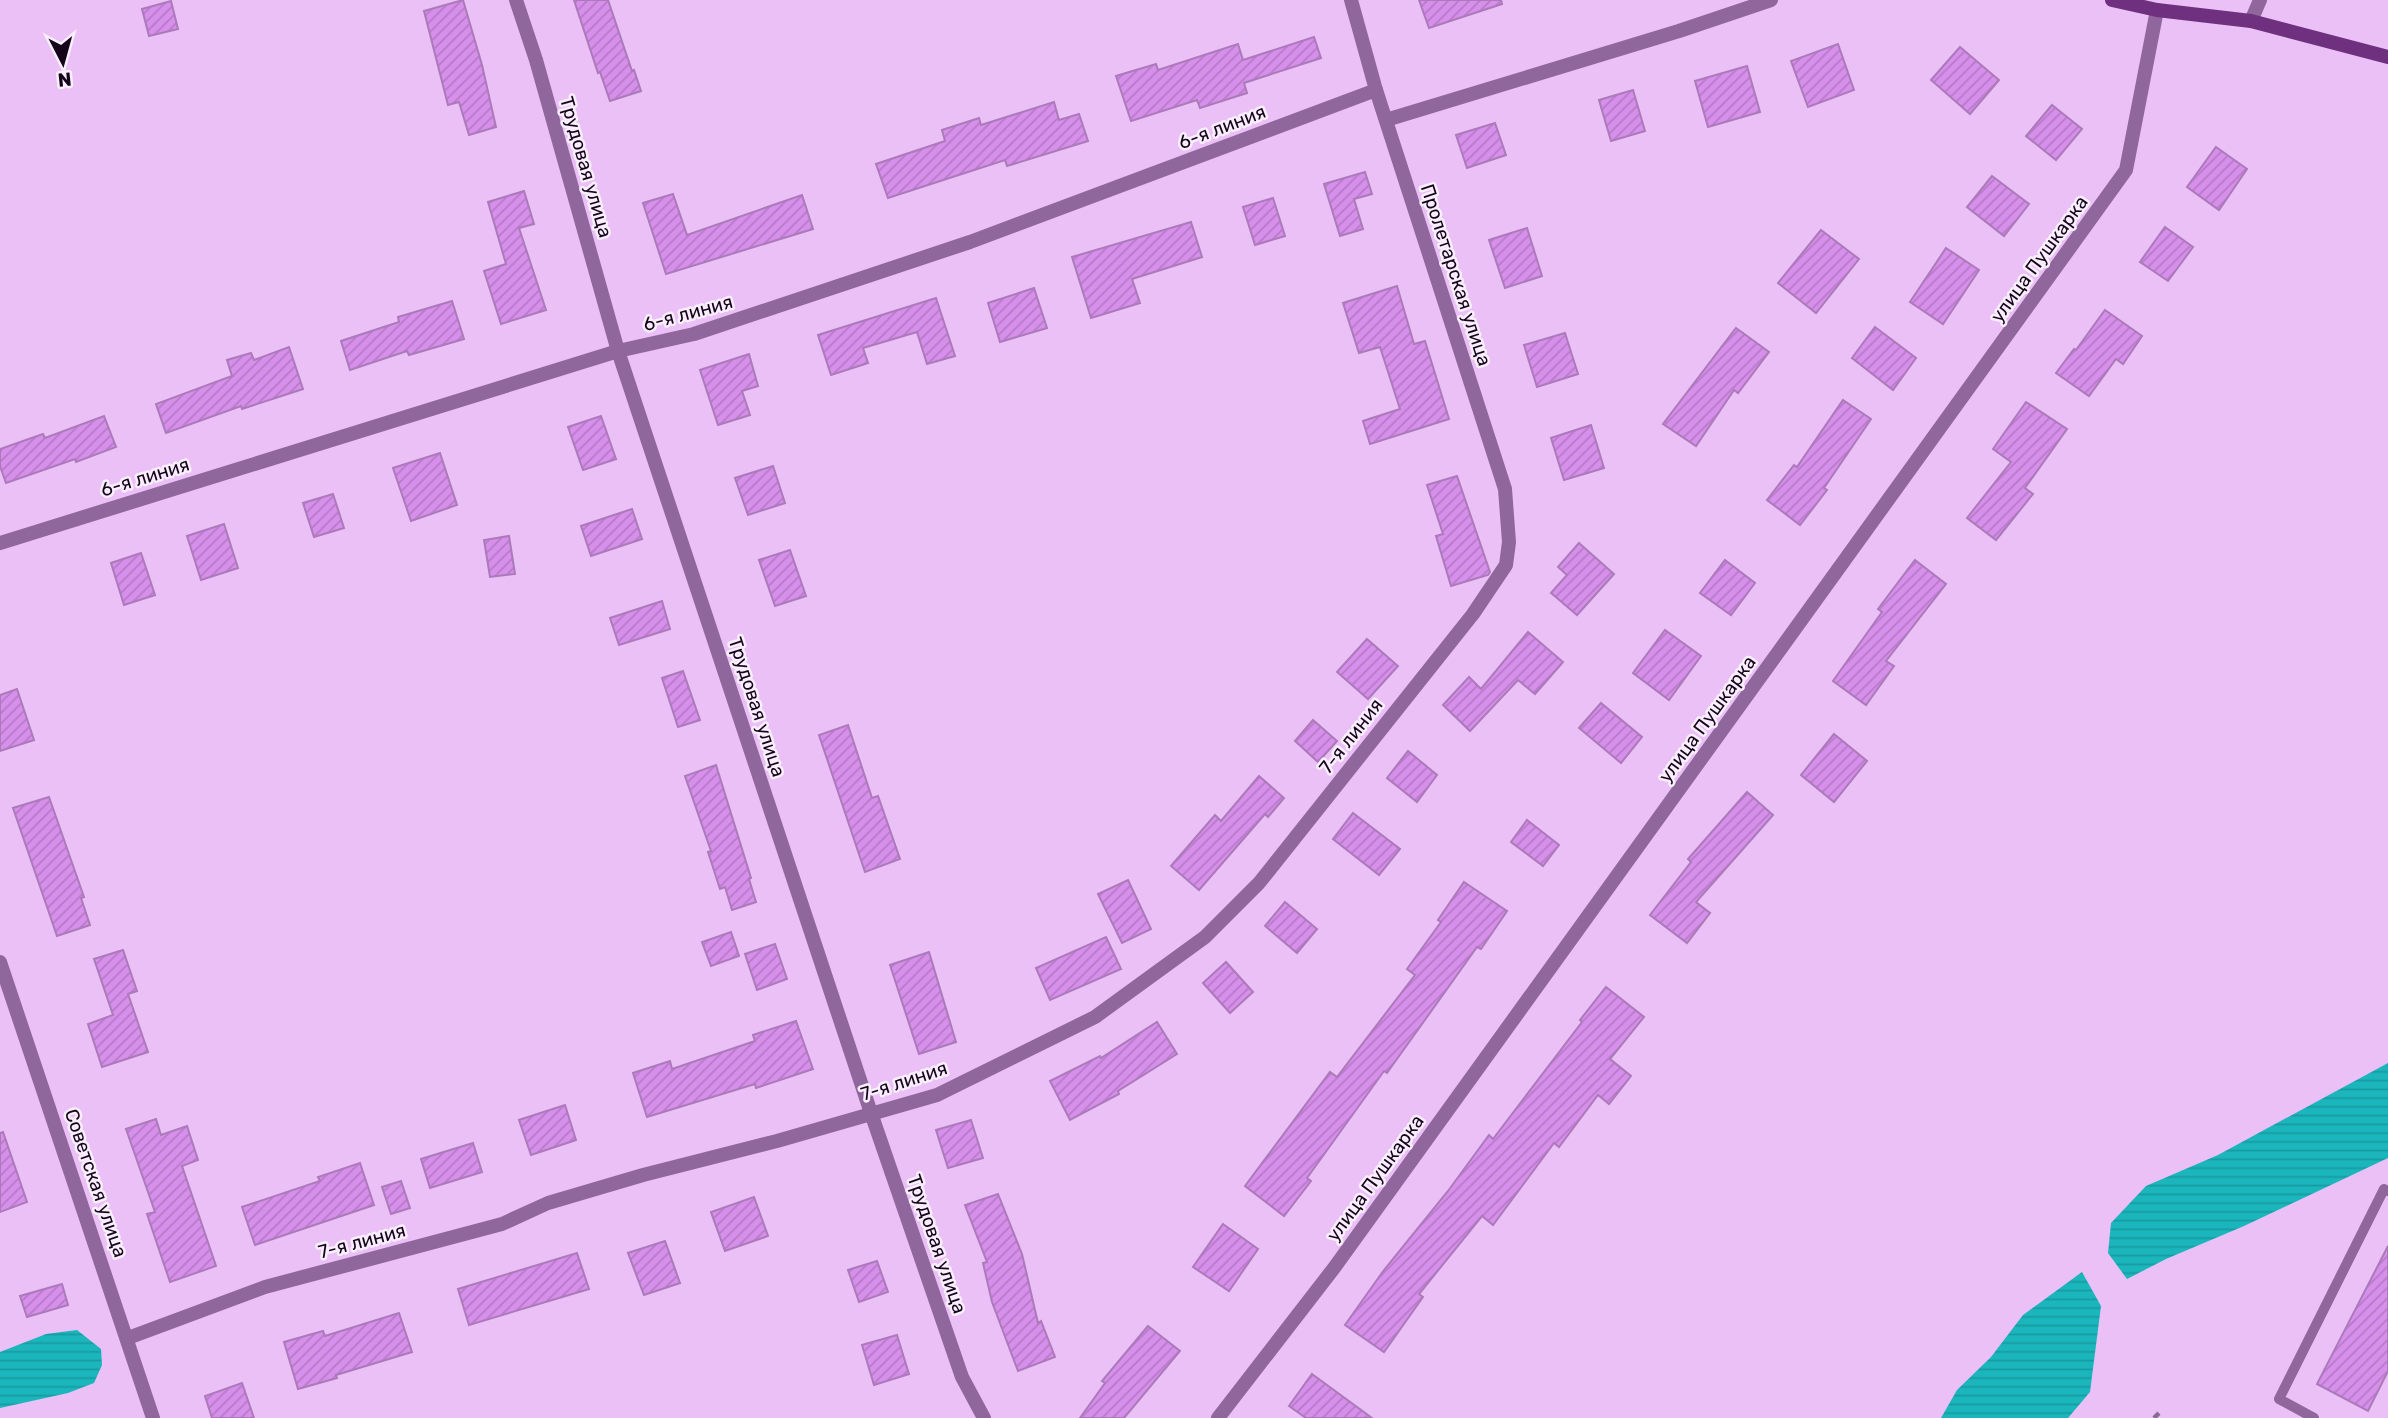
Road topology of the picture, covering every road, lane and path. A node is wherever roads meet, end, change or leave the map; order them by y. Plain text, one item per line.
1 (516, 0) edge
2 (1351, 0) edge
3 (1771, 0) edge
4 (2112, 0) edge
5 (2260, 0) edge
6 (2157, 10) junction
7 (2251, 22) junction
8 (2388, 57) edge
9 (1376, 90) junction
10 (1386, 120) junction
11 (618, 351) junction
12 (0, 543) edge
13 (1506, 565) joint
14 (0, 962) edge
15 (871, 1113) junction
16 (2388, 1191) edge
17 (128, 1338) junction
18 (2161, 1411) dead end
19 (153, 1418) edge
20 (984, 1418) edge
21 (1218, 1418) edge
22 (2154, 1418) edge
23 (2314, 1418) edge

1 - 11 street, Трудовая улица
2 - 9 street, Пролетарская улица
3 - 10 street
4 - 6 street
5 - 7 street
6 - 7 street
6 - 21 street, улица Пушкарка
7 - 8 street
9 - 10 street, Пролетарская улица
9 - 11 street, 6-я линия
10 - 13 street, Пролетарская улица
11 - 12 street, 6-я линия
11 - 15 street, Трудовая улица
13 - 15 street, 7-я линия
14 - 17 street, Советская улица
15 - 17 street, 7-я линия
15 - 20 street, Трудовая улица
16 - 23 lane
17 - 19 street, Советская улица
18 - 22 path

